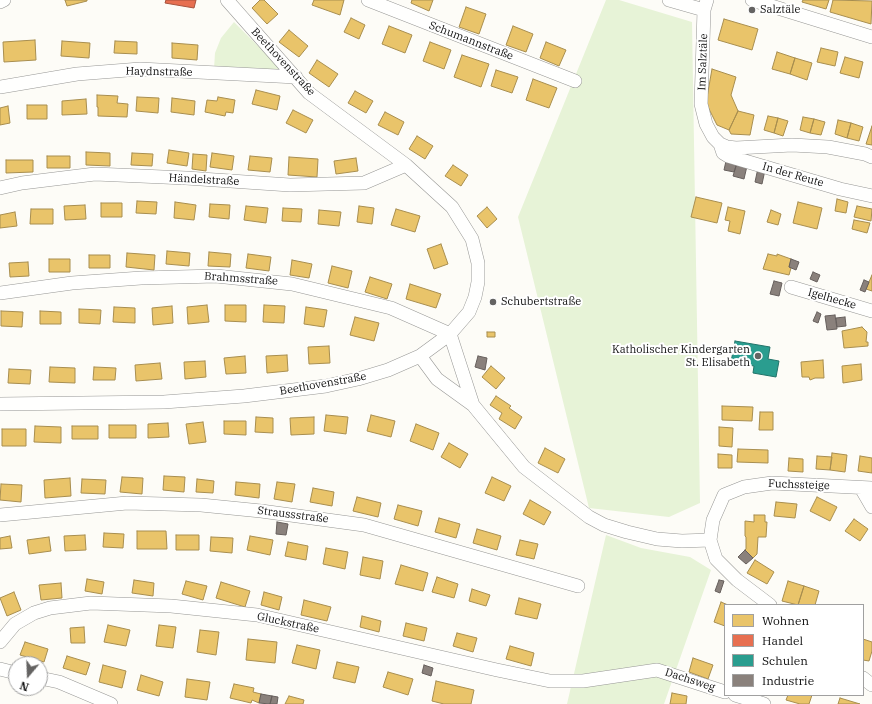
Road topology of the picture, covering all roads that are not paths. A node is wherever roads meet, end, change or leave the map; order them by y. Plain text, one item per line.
1 (4, 0) edge
2 (227, 0) edge
3 (368, 0) edge
4 (669, 0) edge
5 (752, 0) edge
6 (0, 2) edge
7 (706, 5) edge
8 (872, 37) edge
9 (296, 77) junction
10 (575, 81) dead end
11 (0, 87) edge
12 (706, 124) joint
13 (720, 144) junction
14 (872, 157) edge
15 (406, 165) junction
16 (0, 188) edge
17 (872, 196) edge
18 (792, 287) dead end
19 (0, 293) edge
20 (872, 311) edge
21 (450, 334) junction
22 (420, 356) junction
23 (0, 404) edge
24 (473, 405) junction
25 (866, 488) edge
26 (872, 507) edge
27 (0, 515) edge
28 (710, 540) junction
29 (578, 586) dead end
30 (769, 604) edge
31 (0, 642) edge
32 (864, 679) edge
33 (48, 680) edge
34 (583, 681) joint
35 (872, 685) edge
36 (724, 692) edge
37 (738, 696) edge
38 (111, 704) edge
39 (764, 704) edge

1 - 6 street
2 - 9 street, Beethovenstraße
3 - 10 street, Schumannstraße
4 - 7 street
5 - 8 street
7 - 12 street, Im Salztäle
9 - 11 street, Haydnstraße
9 - 15 street, Beethovenstraße
12 - 13 street, In der Reute
13 - 14 street, In der Reute
13 - 17 street, In der Reute
15 - 16 street, Händelstraße
15 - 21 street, Beethovenstraße
18 - 20 street, Igelhecke
19 - 21 street, Brahmsstraße
21 - 22 street, Beethovenstraße
21 - 24 street
22 - 23 street, Beethovenstraße
22 - 24 street
24 - 28 street
25 - 26 street
25 - 28 street, Fuchssteige
27 - 29 street, Straussstraße
28 - 30 street, Fuchssteige
31 - 34 street, Gluckstraße
32 - 35 street
33 - 38 street
34 - 36 street, Dachsweg
37 - 39 street

